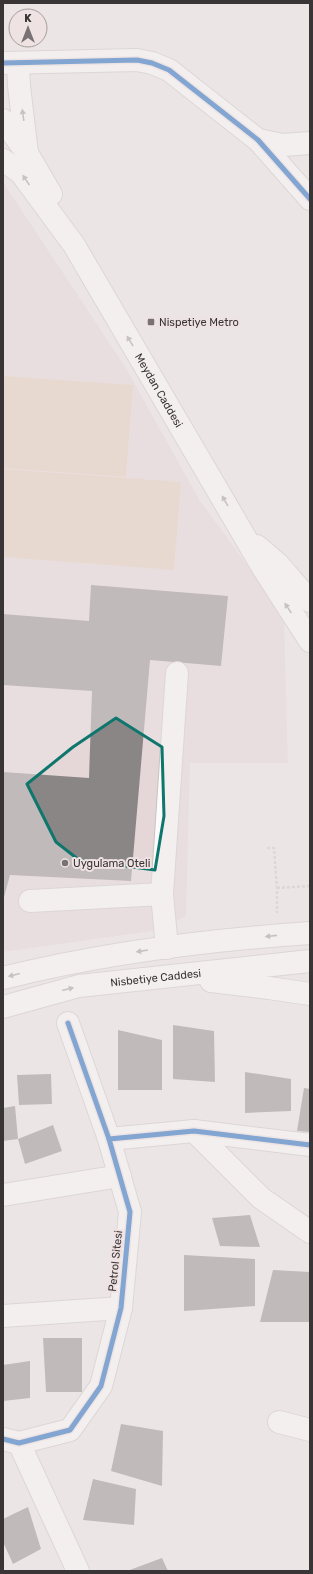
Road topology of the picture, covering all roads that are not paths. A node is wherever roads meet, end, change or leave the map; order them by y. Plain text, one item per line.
1 (10, 63) edge
2 (3, 120) edge
3 (258, 140) junction
4 (310, 143) edge
5 (27, 153) junction
6 (3, 160) edge
7 (310, 199) edge
8 (74, 245) junction
9 (244, 535) junction
10 (310, 601) edge
11 (310, 641) edge
12 (177, 673) dead end
13 (162, 894) junction
14 (30, 901) dead end
15 (310, 933) edge
16 (167, 948) junction
17 (310, 961) edge
18 (172, 977) junction
19 (3, 978) edge
20 (310, 980) edge
21 (310, 994) edge
22 (3, 1007) edge
23 (68, 1023) dead end
24 (194, 1130) junction
25 (110, 1139) junction
26 (310, 1145) edge
27 (120, 1176) junction
28 (3, 1195) edge
29 (310, 1232) edge
30 (121, 1308) junction
31 (3, 1316) edge
32 (279, 1422) dead end
33 (310, 1430) edge
34 (11, 1441) edge
35 (78, 1571) edge

1 - 3 street
5 -> 1 street
2 - 5 street
3 - 4 street
3 - 7 street
5 - 8 street
8 -> 6 street
9 -> 8 street, Meydan Caddesi
9 - 10 street
11 -> 9 street, Meydan Caddesi
12 - 13 street
13 - 14 street
13 - 16 street
15 -> 16 street
16 -> 19 street
17 - 18 street, Nisbetiye Caddesi
18 - 20 street
18 - 21 street
22 -> 18 street, Nisbetiye Caddesi
23 - 25 street, Petrol Sitesi
24 - 25 street
24 - 26 street
24 - 29 street
25 - 27 street, Petrol Sitesi
27 - 28 street
27 - 30 street, Petrol Sitesi
30 - 31 street
30 - 34 street, Petrol Sitesi
32 - 33 street
34 - 35 street, Petrol Sitesi

